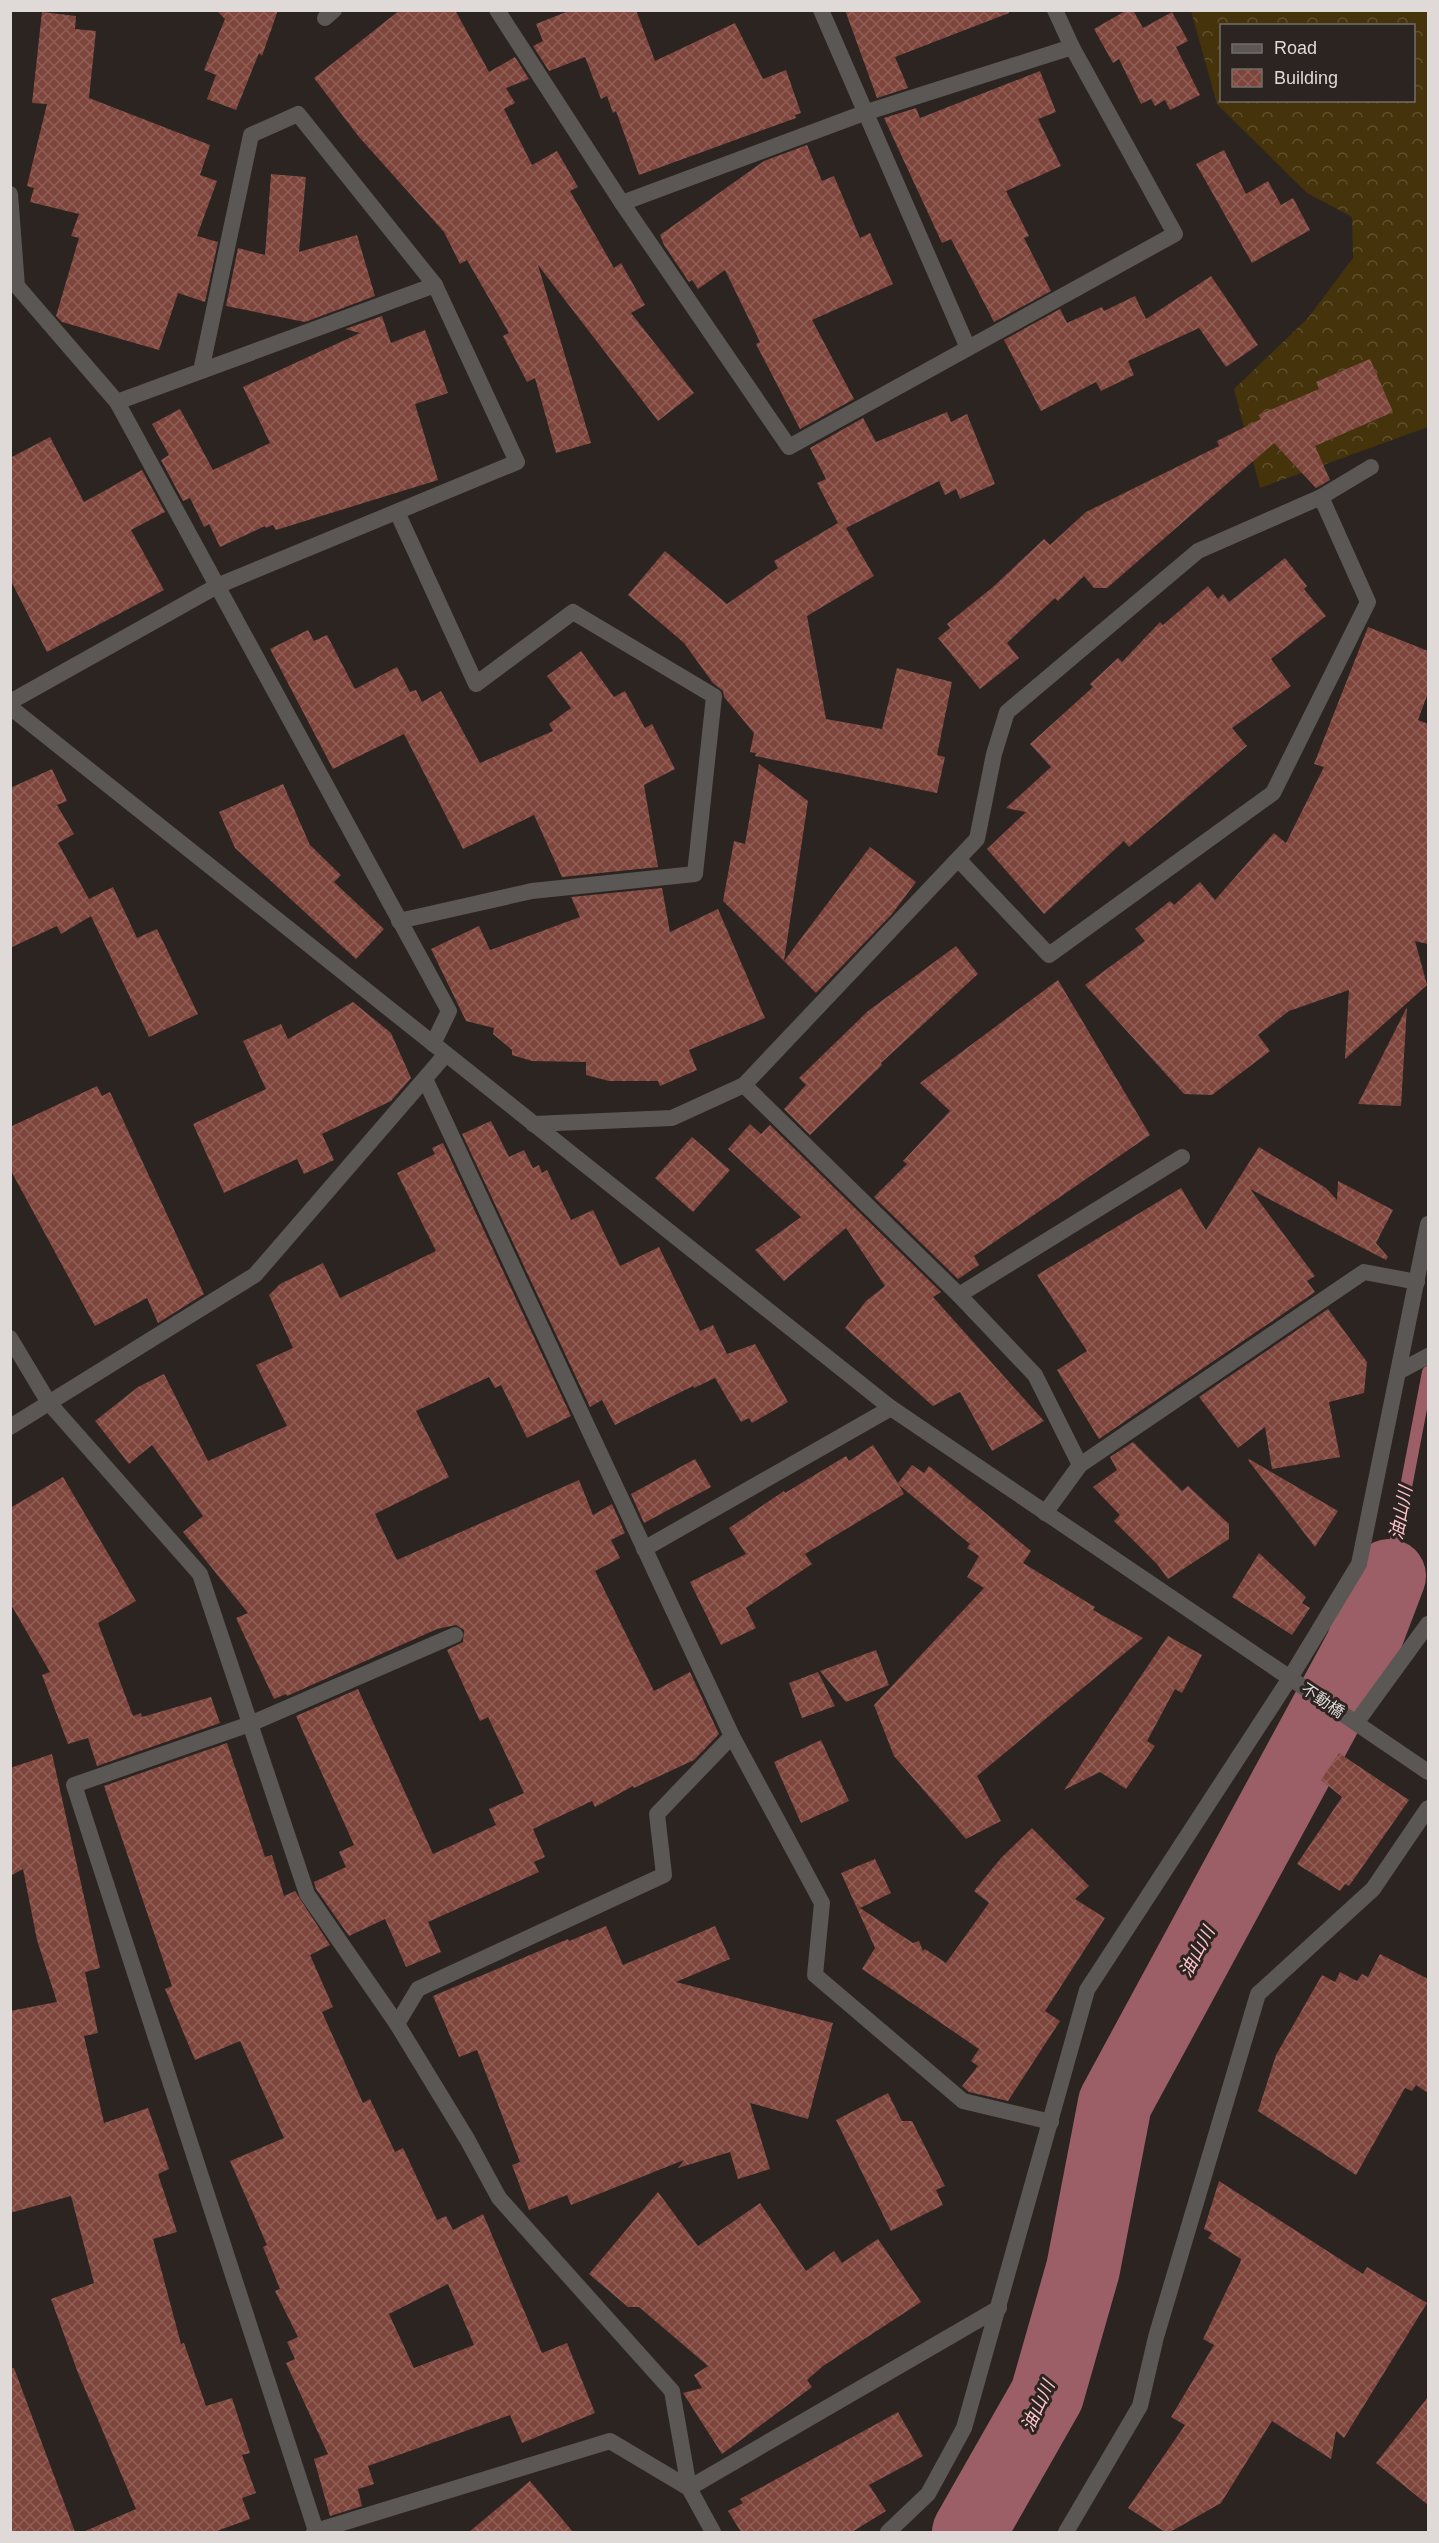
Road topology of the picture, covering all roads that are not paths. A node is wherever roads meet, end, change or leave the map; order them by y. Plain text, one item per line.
1 (497, 10) edge
2 (820, 10) edge
3 (1055, 10) edge
4 (1072, 47) junction
5 (864, 113) junction
6 (10, 195) edge
7 (622, 203) junction
8 (435, 285) junction
9 (969, 348) junction
10 (201, 371) junction
11 (117, 402) junction
12 (1371, 467) dead end
13 (1321, 497) junction
14 (397, 512) junction
15 (217, 586) junction
16 (10, 702) edge
17 (10, 707) edge
18 (958, 859) junction
19 (399, 921) junction
20 (440, 1049) junction
21 (424, 1079) junction
22 (744, 1085) junction
23 (533, 1124) junction
24 (1182, 1157) dead end
25 (1428, 1224) edge
26 (1417, 1282) junction
27 (958, 1294) junction
28 (10, 1338) edge
29 (1428, 1356) edge
30 (1400, 1371) junction
31 (49, 1403) junction
32 (891, 1408) junction
33 (10, 1427) edge
34 (1080, 1465) junction
35 (1046, 1513) junction
36 (644, 1549) junction
37 (1428, 1624) edge
38 (456, 1635) dead end
39 (1290, 1678) junction
40 (1356, 1723) junction
41 (250, 1724) junction
42 (732, 1736) junction
43 (1428, 1772) edge
44 (1428, 1808) edge
45 (397, 2024) junction
46 (1051, 2122) junction
47 (999, 2308) junction
48 (689, 2488) junction
49 (315, 2532) edge
50 (713, 2532) edge
51 (888, 2532) edge
52 (1066, 2532) edge

1 - 7 street
2 - 5 street
3 - 4 street
4 - 5 street
4 - 9 street
5 - 7 street
5 - 9 street
6 - 11 street
7 - 9 street
8 - 10 street
8 - 10 street
8 - 14 street
10 - 11 street
11 - 15 street
12 - 13 street
13 - 18 street
13 - 18 street
14 - 15 street
14 - 19 street
15 - 16 street
15 - 19 street
17 - 20 street, 不動橋
18 - 22 street
19 - 20 street
20 - 21 street
20 - 23 street, 不動橋
21 - 31 street
21 - 36 street
22 - 23 street
22 - 27 street
23 - 32 street, 不動橋
24 - 27 street
25 - 26 street
26 - 30 street
26 - 34 street
27 - 34 street
28 - 31 street
29 - 30 street
30 - 39 street
31 - 33 street
31 - 41 street
32 - 35 street, 不動橋
32 - 36 street
34 - 35 street
35 - 39 street, 不動橋
36 - 42 street
37 - 40 street
38 - 41 street
39 - 40 street, 不動橋
39 - 46 street
40 - 43 street, 不動橋
41 - 45 street
41 - 49 street
42 - 45 street
42 - 46 street
44 - 52 street
45 - 48 street
46 - 47 street
47 - 48 street
47 - 51 street
48 - 49 street
48 - 50 street

